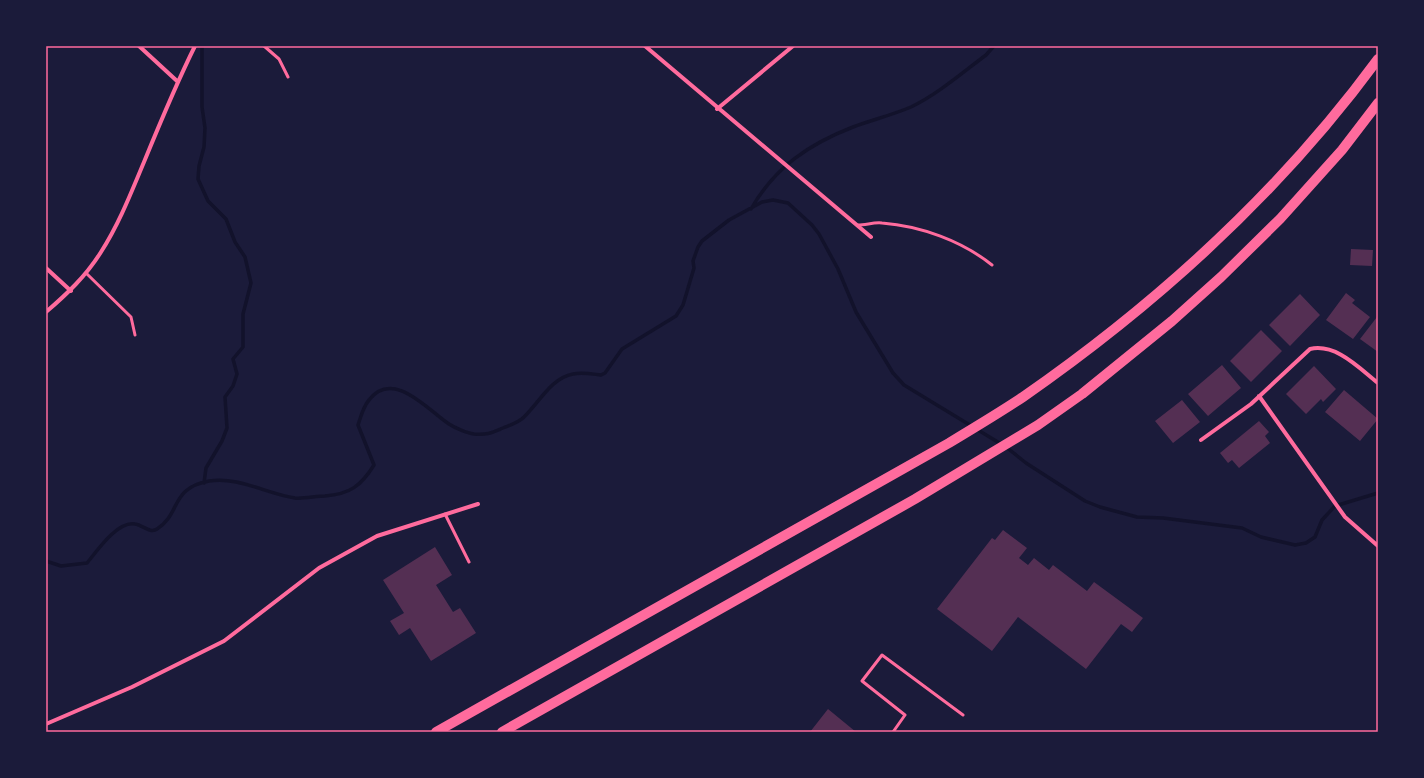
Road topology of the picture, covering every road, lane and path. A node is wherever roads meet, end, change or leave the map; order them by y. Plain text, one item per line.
1 (139, 46) edge
2 (195, 46) edge
3 (264, 46) edge
4 (645, 46) edge
5 (793, 46) edge
6 (1378, 59) edge
7 (288, 77) dead end
8 (177, 81) junction
9 (1378, 103) edge
10 (717, 109) junction
11 (858, 225) junction
12 (872, 237) dead end
13 (992, 265) dead end
14 (46, 268) edge
15 (86, 273) junction
16 (71, 291) junction
17 (46, 312) edge
18 (135, 335) dead end
19 (1378, 383) edge
20 (1259, 396) junction
21 (1201, 440) dead end
22 (478, 504) dead end
23 (445, 514) junction
24 (1378, 546) edge
25 (469, 562) dead end
26 (963, 715) dead end
27 (46, 724) edge
28 (436, 732) edge
29 (502, 732) edge
30 (893, 732) edge

1 - 8 street
2 - 8 street
3 - 7 lane
4 - 10 street
5 - 10 street
6 - 28 highway
8 - 15 street
9 - 29 highway
10 - 11 street
11 - 12 street
11 - 13 lane
14 - 16 street
15 - 16 street
15 - 18 lane
16 - 17 street
19 - 20 street
20 - 21 street
20 - 24 street
22 - 23 street
23 - 25 lane
23 - 27 street
26 - 30 lane

